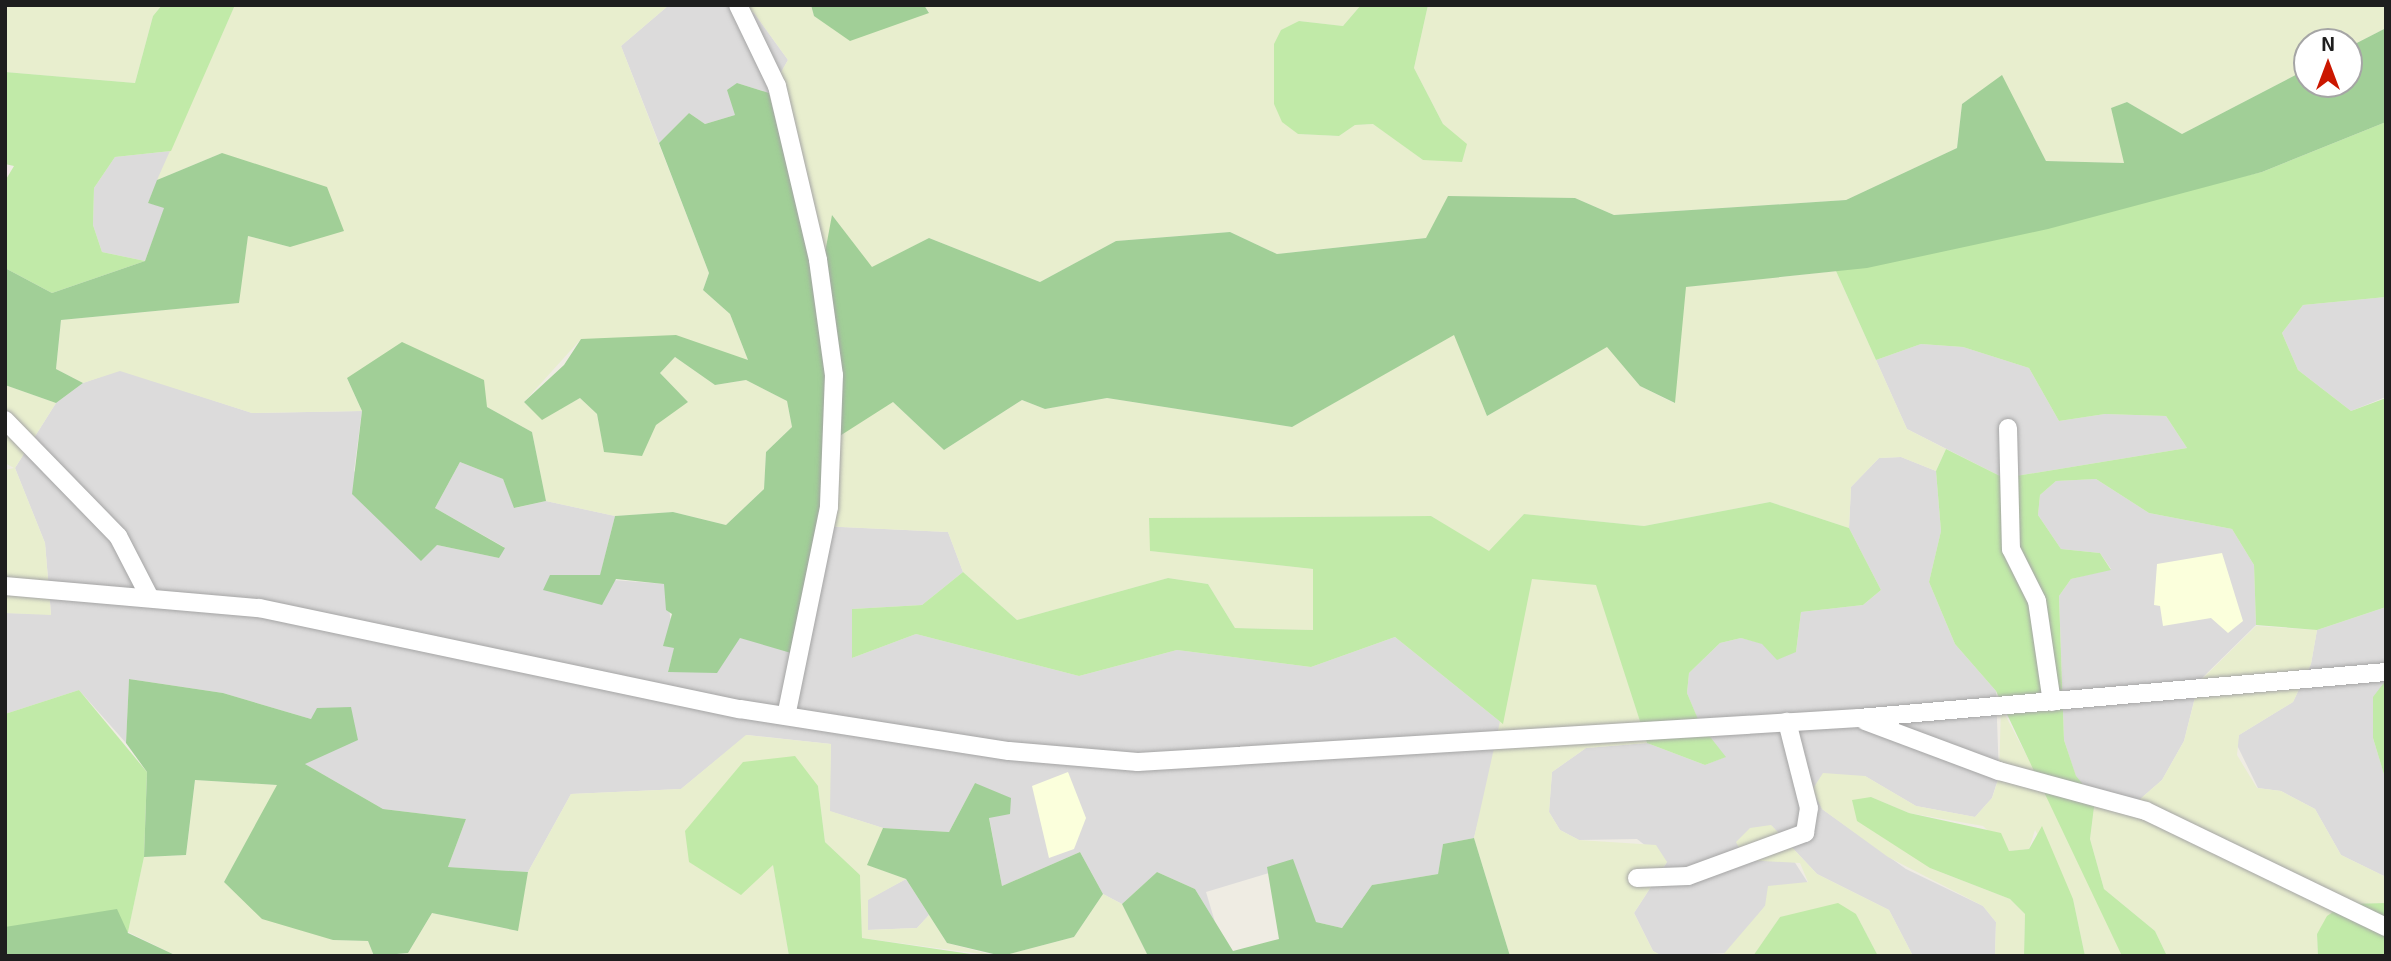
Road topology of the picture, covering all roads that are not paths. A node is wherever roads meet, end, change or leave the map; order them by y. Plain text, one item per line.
1 (738, 5) edge
2 (5, 420) edge
3 (2008, 428) dead end
4 (5, 586) edge
5 (149, 596) junction
6 (2386, 672) edge
7 (2052, 702) junction
8 (786, 716) junction
9 (1859, 718) junction
10 (1787, 723) junction
11 (1637, 878) dead end
12 (2386, 927) edge

1 - 8 street
2 - 5 street
3 - 7 street
4 - 5 street
5 - 8 street
6 - 7 street
7 - 9 street
8 - 10 street
9 - 10 street
9 - 12 street
10 - 11 street

